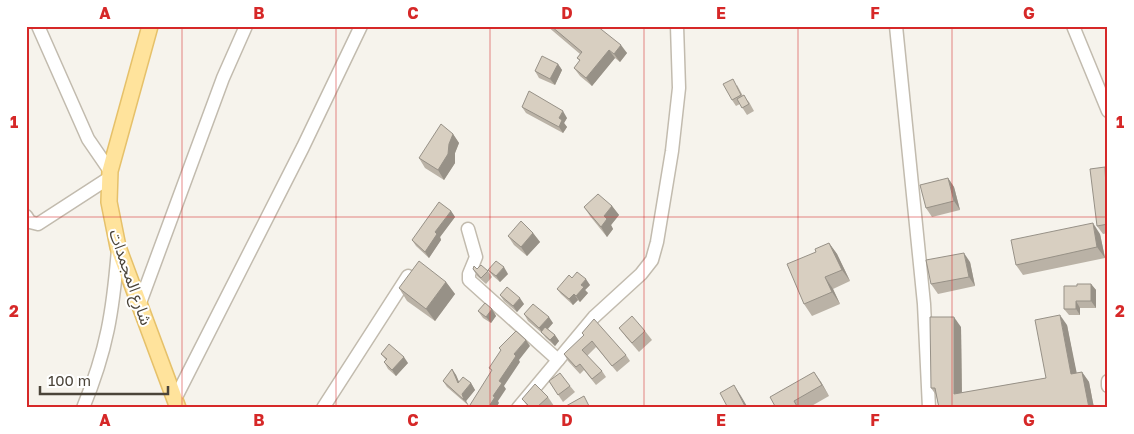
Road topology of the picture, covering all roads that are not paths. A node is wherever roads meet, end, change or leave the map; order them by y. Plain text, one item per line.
1 (38, 26) edge
2 (150, 26) edge
3 (246, 26) edge
4 (362, 26) edge
5 (677, 26) edge
6 (896, 26) edge
7 (1073, 26) edge
8 (1108, 111) edge
9 (110, 175) junction
10 (26, 216) edge
11 (468, 229) dead end
12 (118, 247) junction
13 (409, 275) edge
14 (140, 303) junction
15 (558, 360) junction
16 (1108, 381) edge
17 (1108, 386) edge
18 (177, 403) edge
19 (83, 408) edge
20 (323, 408) edge
21 (518, 408) edge
22 (929, 408) edge

1 - 9 street
2 - 9 main road, شارع المجمدات
3 - 14 street
4 - 18 street
5 - 15 street
6 - 22 street
7 - 8 street
9 - 10 street
9 - 12 main road, شارع المجمدات
11 - 15 street
12 - 14 main road, شارع المجمدات
12 - 19 street
13 - 20 street
14 - 18 main road, شارع المجمدات
15 - 21 street
16 - 17 street

